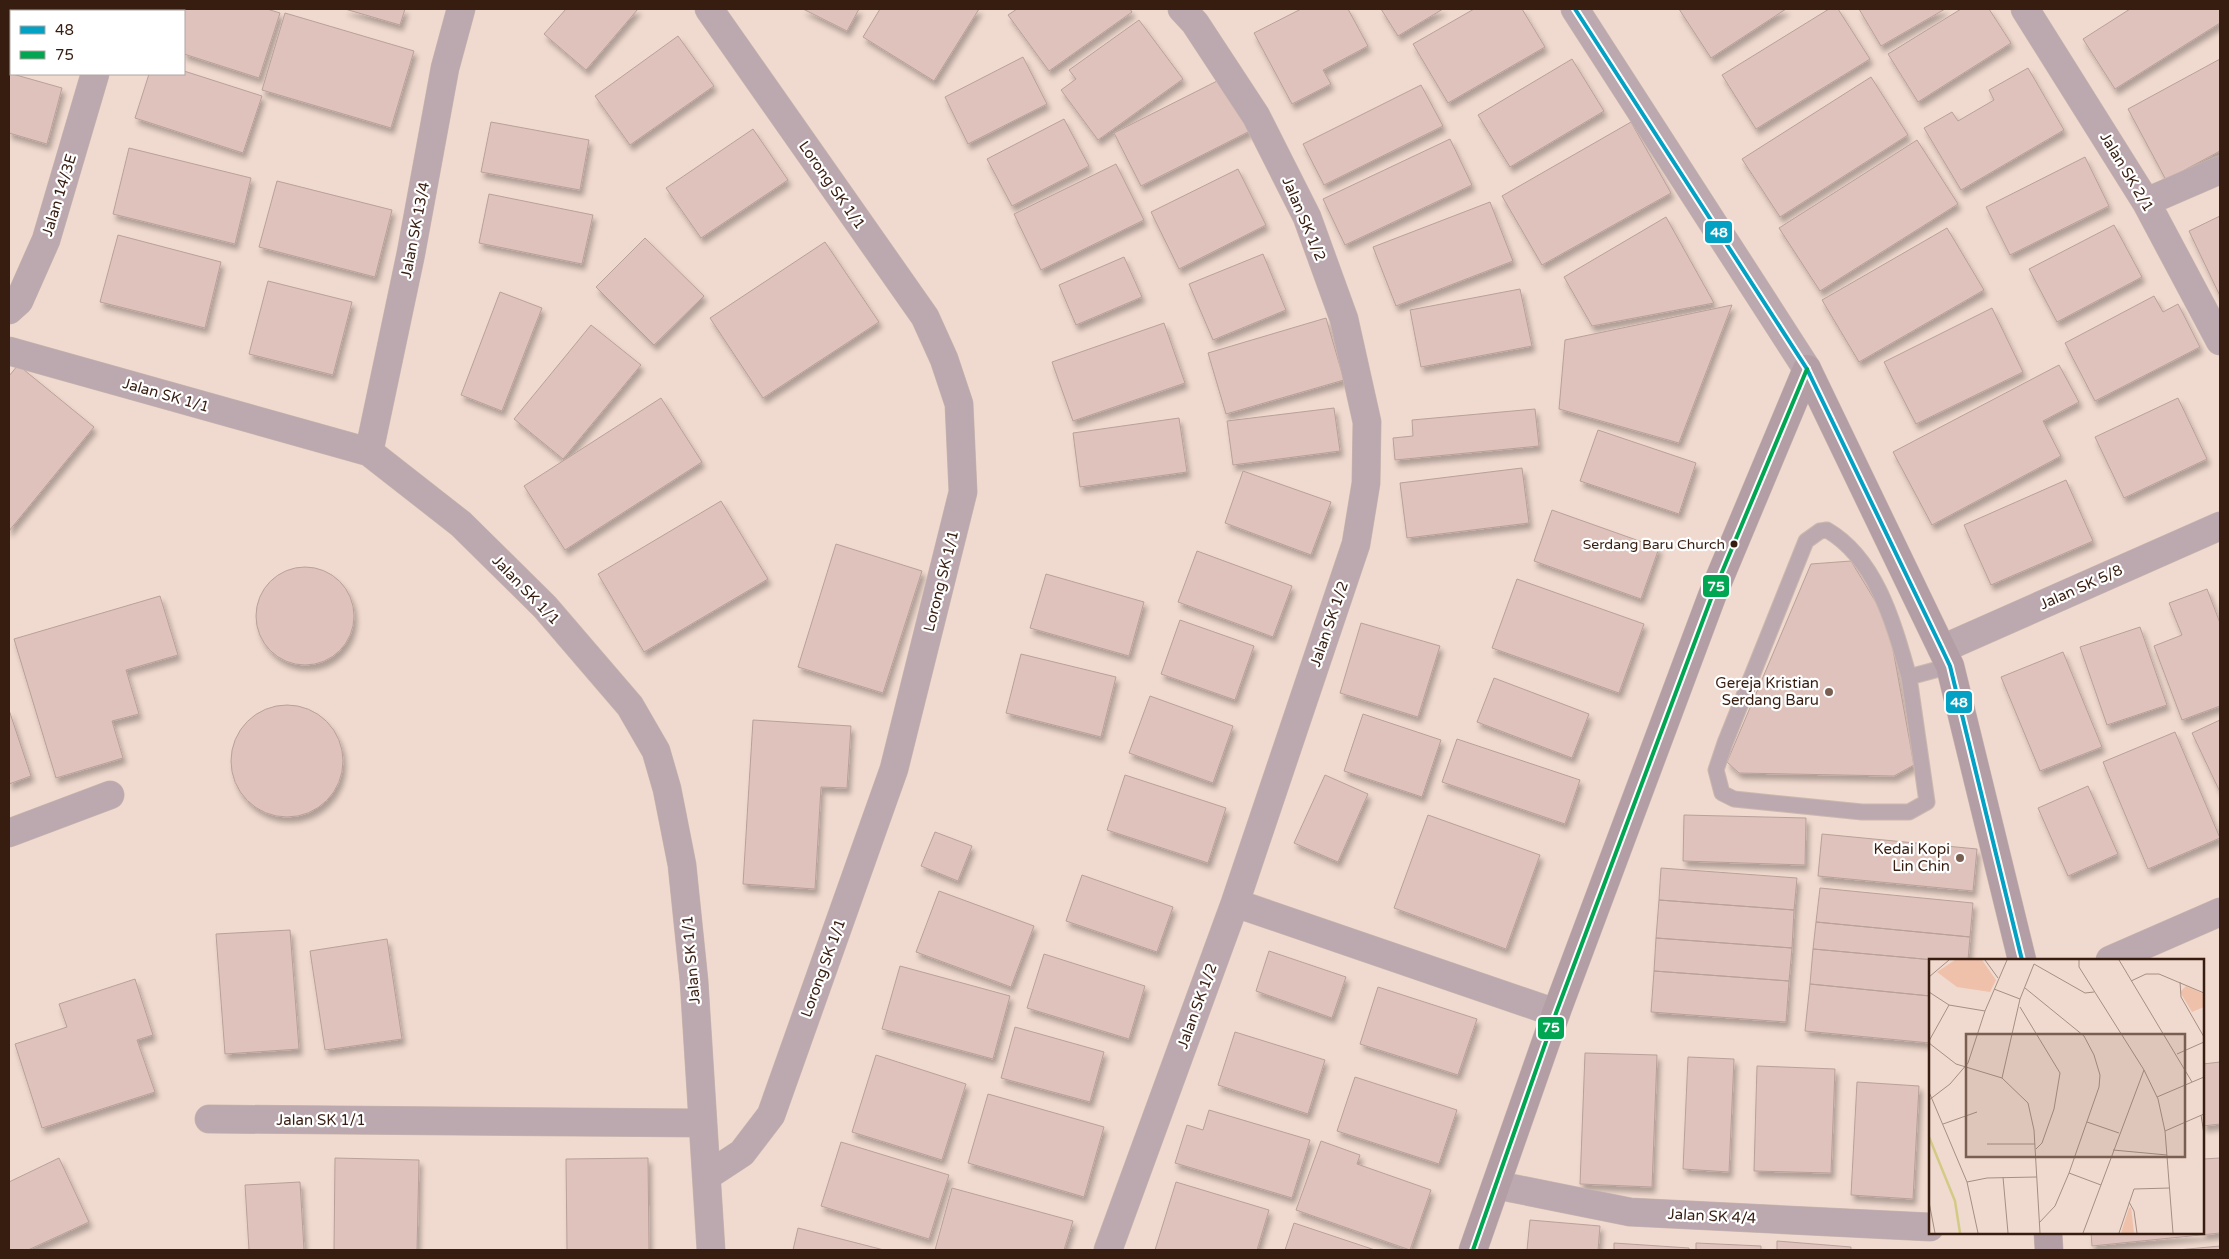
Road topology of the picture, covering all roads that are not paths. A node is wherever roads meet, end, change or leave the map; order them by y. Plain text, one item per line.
1 (461, 9) edge
2 (709, 9) edge
3 (1182, 9) edge
4 (1575, 9) edge
5 (2025, 9) edge
6 (95, 75) edge
7 (2220, 170) edge
8 (2146, 202) junction
9 (9, 310) edge
10 (2220, 341) edge
11 (9, 351) edge
12 (1807, 368) junction
13 (369, 452) junction
14 (2220, 526) edge
15 (1946, 657) junction
16 (1909, 677) junction
17 (110, 795) dead end
18 (9, 833) edge
19 (1234, 903) junction
20 (2220, 912) edge
21 (2022, 959) edge
22 (2112, 959) edge
23 (1556, 1013) junction
24 (210, 1119) dead end
25 (702, 1123) junction
26 (707, 1176) junction
27 (1496, 1185) junction
28 (1929, 1227) edge
29 (2048, 1234) edge
30 (711, 1250) edge
31 (1108, 1250) edge
32 (1473, 1250) edge
33 (2049, 1250) edge

1 - 13 street, Jalan SK 13/4
2 - 26 street, Lorong SK 1/1
3 - 19 street, Jalan SK 1/2
4 - 12 street
5 - 8 street, Jalan SK 2/1
6 - 9 street, Jalan 14/3E
7 - 8 street
8 - 10 street, Jalan SK 2/1
11 - 13 street, Jalan SK 1/1
12 - 15 street
12 - 23 street
13 - 25 street, Jalan SK 1/1
14 - 15 street, Jalan SK 5/8
15 - 16 lane
15 - 21 street
16 - 16 lane
17 - 18 street
19 - 23 street
19 - 31 street, Jalan SK 1/2
20 - 22 street
23 - 27 street
24 - 25 street, Jalan SK 1/1
25 - 26 street, Jalan SK 1/1
26 - 30 street, Jalan SK 1/1
27 - 28 street, Jalan SK 4/4
27 - 32 street
29 - 33 street

